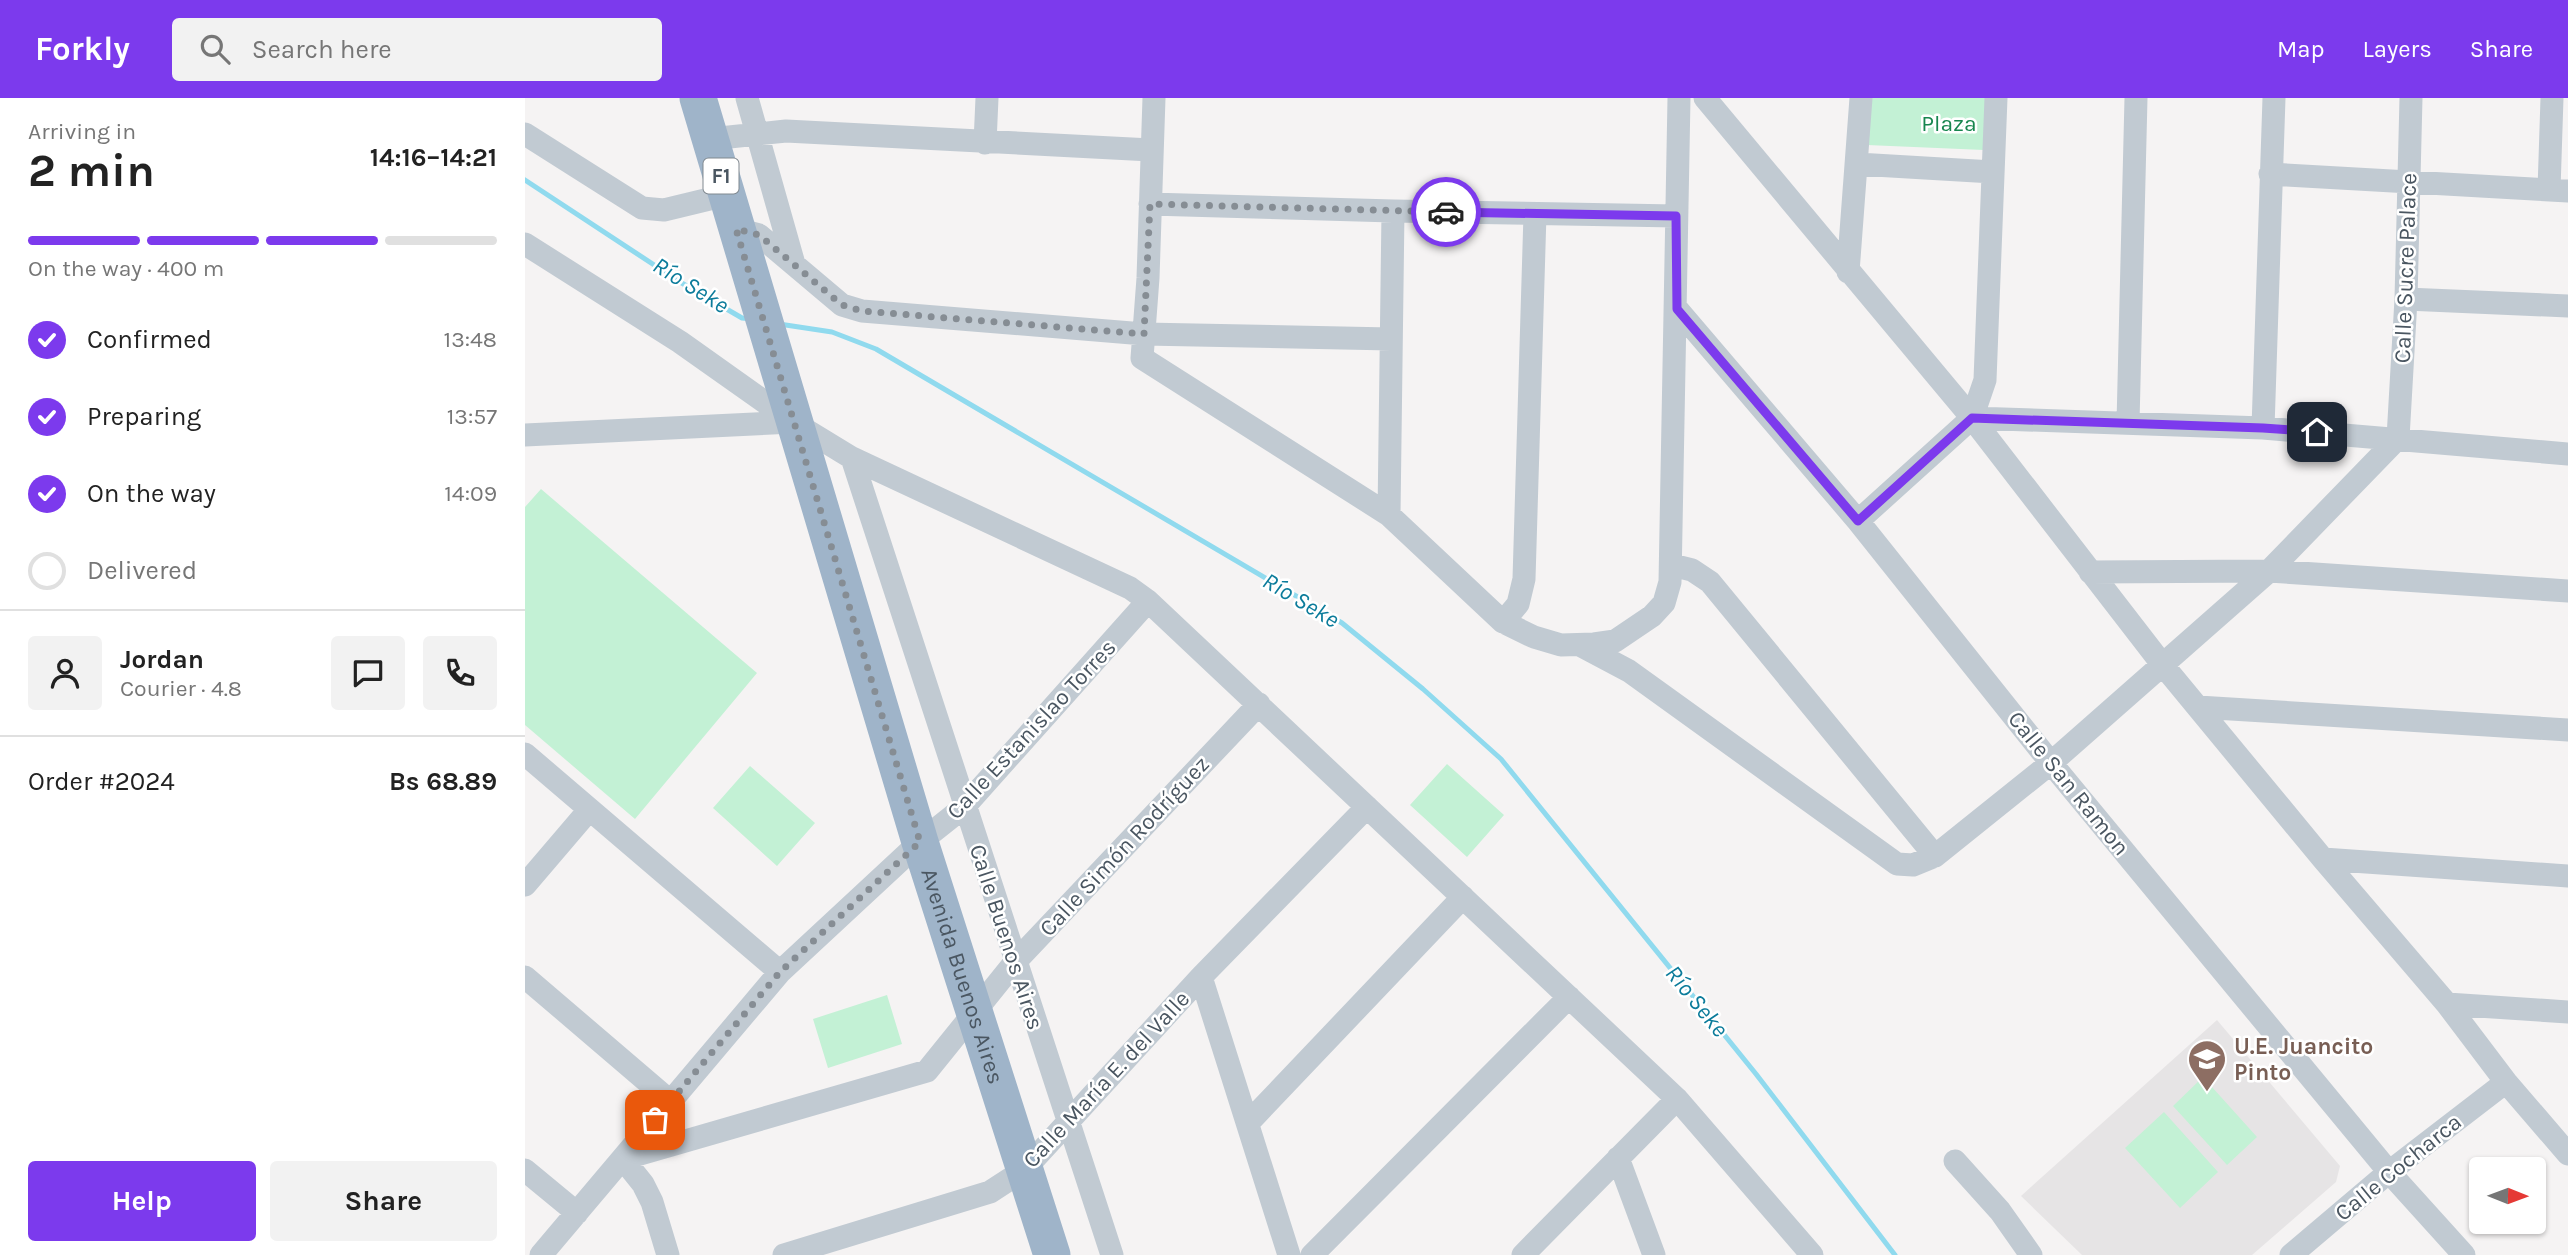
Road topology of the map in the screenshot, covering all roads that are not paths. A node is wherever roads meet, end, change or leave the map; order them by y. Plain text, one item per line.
1 (698, 98) edge
2 (747, 98) edge
3 (987, 98) edge
4 (1154, 98) edge
5 (1679, 98) edge
6 (1705, 98) edge
7 (1861, 98) edge
8 (1996, 98) edge
9 (2136, 98) edge
10 (2274, 98) edge
11 (2411, 98) edge
12 (2552, 98) edge
13 (525, 134) edge
14 (758, 134) junction
15 (710, 139) junction
16 (985, 143) junction
17 (1150, 150) junction
18 (1857, 164) junction
19 (1993, 172) junction
20 (2270, 174) junction
21 (2408, 182) junction
22 (2558, 190) edge
23 (1150, 204) junction
24 (1393, 211) junction
25 (1535, 214) junction
26 (1676, 216) junction
27 (735, 226) junction
28 (525, 244) edge
29 (794, 264) junction
30 (1848, 272) junction
31 (2406, 299) junction
32 (2568, 306) edge
33 (1677, 309) junction
34 (1144, 334) junction
35 (1391, 339) junction
36 (1972, 418) junction
37 (793, 422) junction
38 (2128, 423) junction
39 (2263, 428) junction
40 (525, 435) edge
41 (2398, 438) junction
42 (2568, 454) edge
43 (852, 458) junction
44 (1389, 515) junction
45 (1858, 521) junction
46 (1672, 565) junction
47 (2269, 571) junction
48 (2090, 572) junction
49 (2568, 591) edge
50 (1148, 601) junction
51 (1503, 622) junction
52 (1580, 645) junction
53 (2162, 664) junction
54 (1259, 704) junction
55 (2198, 707) junction
56 (2568, 730) edge
57 (525, 754) edge
58 (2051, 762) junction
59 (964, 807) junction
60 (1367, 807) junction
61 (589, 810) junction
62 (920, 842) junction
63 (1935, 856) junction
64 (2323, 859) junction
65 (2568, 876) edge
66 (525, 885) edge
67 (1463, 897) junction
68 (1015, 962) junction
69 (780, 972) junction
70 (1201, 977) junction
71 (525, 978) edge
72 (1569, 997) junction
73 (2447, 1004) junction
74 (975, 1010) junction
75 (2568, 1012) edge
76 (2506, 1082) junction
77 (1677, 1099) junction
78 (670, 1101) junction
79 (1068, 1120) junction
80 (1249, 1122) junction
81 (2568, 1154) edge
82 (1618, 1158) junction
83 (623, 1159) junction
84 (1955, 1161) dead end
85 (525, 1170) edge
86 (1024, 1170) junction
87 (2389, 1172) junction
88 (577, 1213) junction
89 (541, 1255) edge
90 (668, 1255) edge
91 (784, 1255) edge
92 (1052, 1255) edge
93 (1112, 1255) edge
94 (1289, 1255) edge
95 (1312, 1255) edge
96 (1523, 1255) edge
97 (1654, 1255) edge
98 (1812, 1255) edge
99 (2031, 1255) edge
100 (2291, 1255) edge
101 (2464, 1255) edge

1 - 15 highway, F1
2 - 14 street
3 - 16 street
4 - 17 street
5 - 26 street
6 - 30 street
7 - 18 street
8 - 19 street
9 - 38 street
10 - 20 street
11 - 21 street, Calle Sucre Palace
12 - 22 street
13 - 27 street
14 - 15 street
14 - 16 street
14 - 29 street
15 - 27 highway, F1
16 - 17 street
17 - 23 street
18 - 19 street
18 - 30 street
19 - 36 street
20 - 21 street
20 - 39 street
21 - 22 street
21 - 31 street, Calle Sucre Palace
23 - 24 street
23 - 34 street
24 - 25 street
24 - 35 street
25 - 26 street
25 - 51 street
26 - 33 street
27 - 29 street
27 - 37 highway, Avenida Buenos Aires / F1
28 - 37 street
29 - 34 street
30 - 36 street
31 - 32 street
31 - 41 street, Calle Sucre Palace
33 - 45 street, Calle San Ramon
33 - 46 street
34 - 35 street
34 - 44 street
35 - 44 street
36 - 38 street
36 - 45 street
36 - 48 street
37 - 40 street
37 - 43 street
37 - 62 highway, Avenida Buenos Aires / F1
38 - 39 street
39 - 41 street
41 - 42 street
41 - 47 street
43 - 50 street
43 - 59 street, Calle Buenos Aires
44 - 51 street
45 - 58 street, Calle San Ramon
46 - 52 street
46 - 63 street
47 - 48 street
47 - 49 street
47 - 53 street
48 - 53 street
50 - 54 street
50 - 59 street, Calle Estanislao Torres
51 - 52 street
52 - 63 street
53 - 55 street
53 - 58 street
54 - 60 street
54 - 68 street, Calle Simón Rodríguez
55 - 56 street
55 - 64 street
57 - 61 street
58 - 63 street
58 - 87 street, Calle San Ramon
59 - 62 street, Calle Estanislao Torres
59 - 68 street, Calle Buenos Aires
60 - 67 street
60 - 70 street, Calle María E. del Valle
61 - 66 street
61 - 69 street
62 - 69 street, Calle Estanislao Torres
62 - 74 highway, Avenida Buenos Aires / F1
64 - 65 street
64 - 73 street
67 - 72 street
67 - 80 street
68 - 74 street, Calle Simón Rodríguez
68 - 79 street, Calle Buenos Aires
69 - 78 street, Calle Estanislao Torres
70 - 79 street, Calle María E. del Valle
70 - 80 street
71 - 78 street
72 - 77 street
72 - 95 street
73 - 75 street
73 - 76 street
74 - 83 street, Calle Simón Rodríguez
74 - 86 highway, Avenida Buenos Aires / F1
76 - 81 street
76 - 87 street, Calle Cocharca
77 - 82 street
77 - 98 street
78 - 83 street, Calle Estanislao Torres
79 - 86 street, Calle María E. del Valle
79 - 93 street, Calle Buenos Aires
80 - 94 street
82 - 96 street
82 - 97 street
83 - 88 street, Calle Estanislao Torres
83 - 90 street
84 - 99 street
85 - 88 street
86 - 91 street, Calle María E. del Valle
86 - 92 highway, Avenida Buenos Aires / F1
87 - 100 street, Calle Cocharca
87 - 101 street, Calle San Ramon
88 - 89 street, Calle Estanislao Torres

